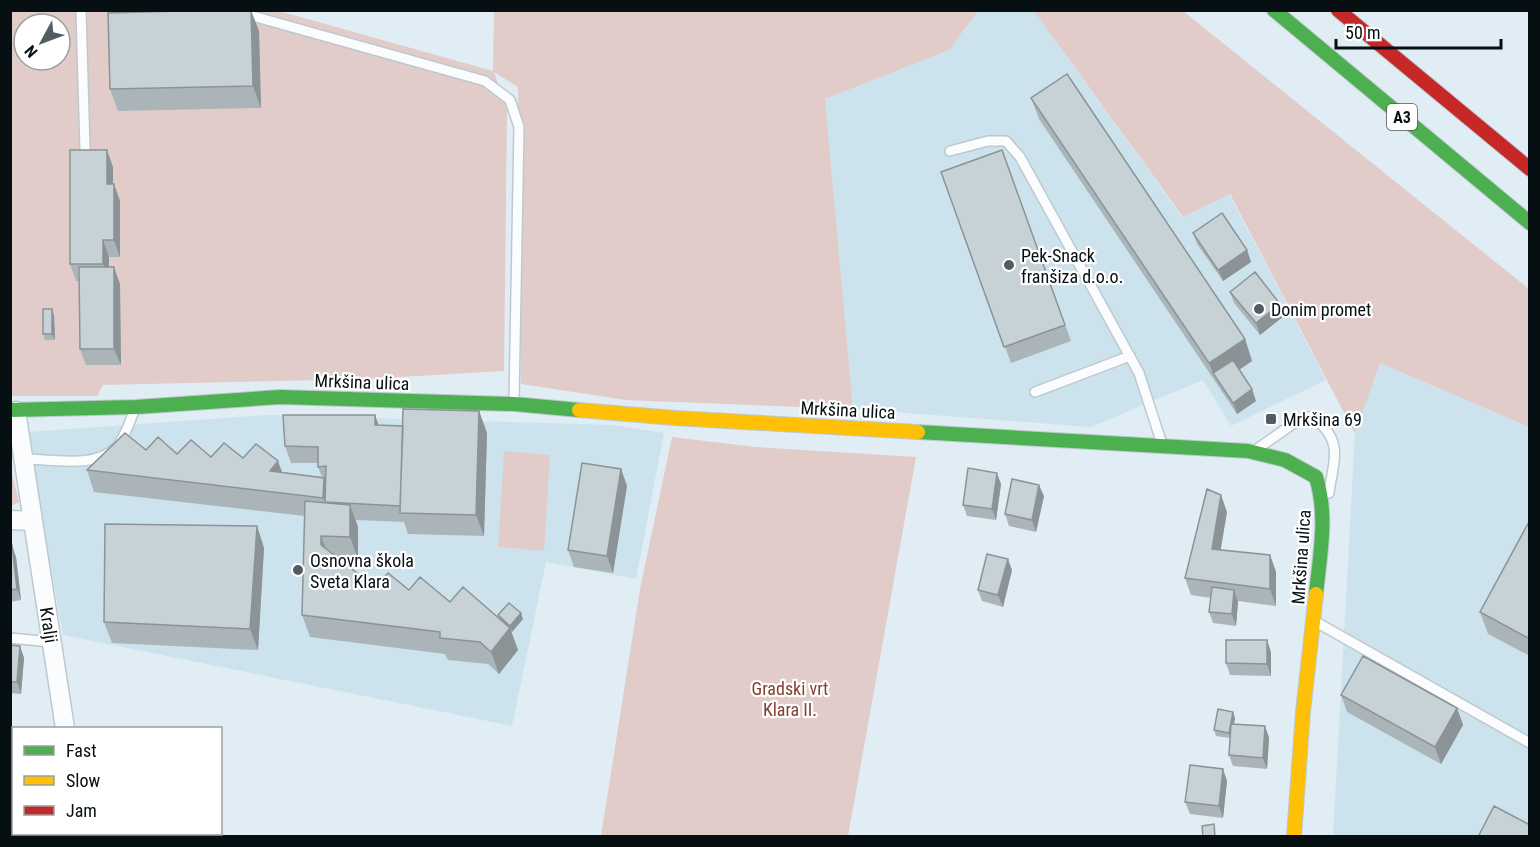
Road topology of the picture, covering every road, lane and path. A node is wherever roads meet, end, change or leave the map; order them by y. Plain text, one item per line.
1 (81, 10) edge
2 (231, 10) edge
3 (1274, 10) edge
4 (1338, 10) edge
5 (85, 150) edge
6 (950, 151) dead end
7 (1530, 169) edge
8 (1530, 223) edge
9 (1130, 356) junction
10 (1035, 392) dead end
11 (514, 404) junction
12 (136, 407) junction
13 (13, 410) edge
14 (1162, 445) junction
15 (1251, 453) junction
16 (24, 459) junction
17 (10, 520) edge
18 (33, 521) junction
19 (1324, 522) junction
20 (1314, 621) junction
21 (10, 638) edge
22 (51, 642) junction
23 (65, 727) edge
24 (1530, 743) edge
25 (1294, 837) edge

1 - 5 lane
2 - 11 lane
3 - 8 main road, A3
4 - 7 main road, A3
6 - 9 lane
9 - 10 lane
9 - 14 lane
11 - 12 main road, Mrkšina ulica
11 - 14 main road, Mrkšina ulica
12 - 13 main road, Mrkšina ulica
12 - 16 lane
13 - 16 street, Kralji
14 - 15 main road, Mrkšina ulica
15 - 19 main road, Mrkšina ulica
15 - 19 lane
16 - 18 street, Kralji
17 - 18 street
18 - 22 street, Kralji
19 - 20 main road, Mrkšina ulica
20 - 24 lane
20 - 25 main road, Mrkšina ulica
21 - 22 lane
22 - 23 street, Kralji

